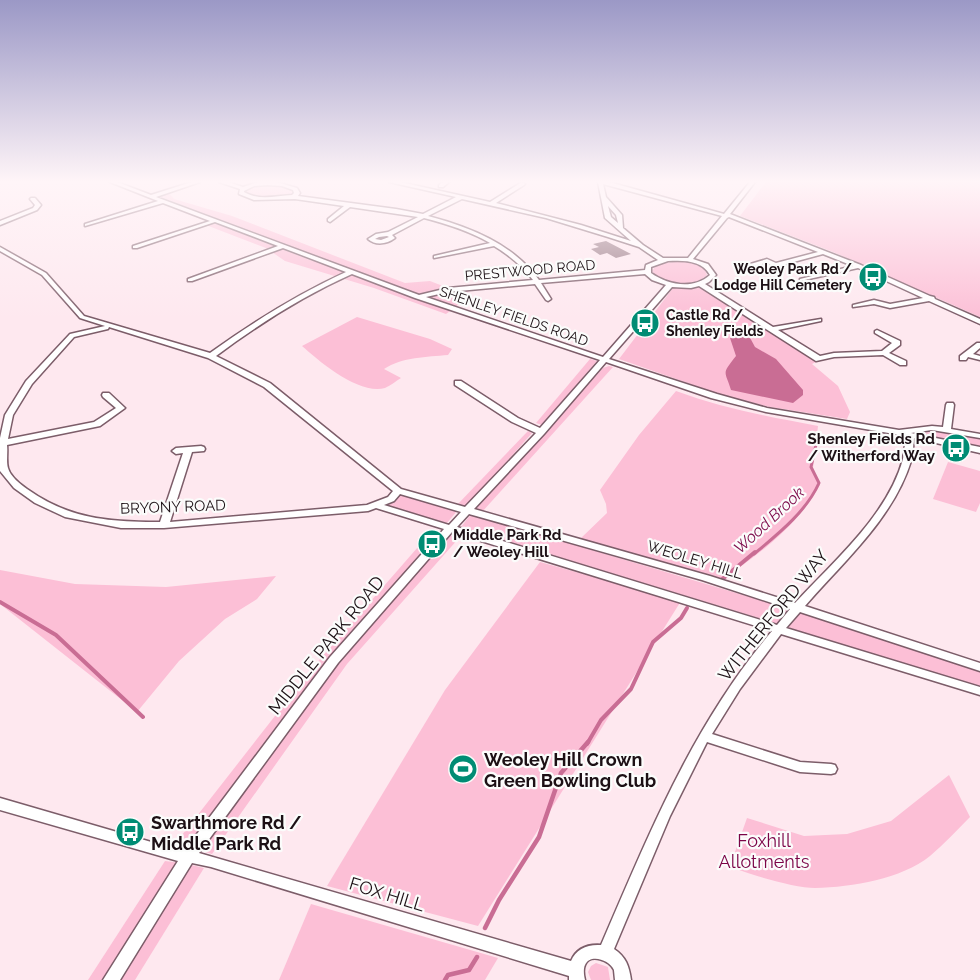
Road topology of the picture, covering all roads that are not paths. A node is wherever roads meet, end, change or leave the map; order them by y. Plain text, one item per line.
1 (193, 228) edge
2 (231, 228) edge
3 (402, 228) edge
4 (460, 228) edge
5 (592, 228) edge
6 (622, 228) edge
7 (717, 228) edge
8 (764, 228) edge
9 (389, 234) dead end
10 (494, 244) junction
11 (135, 246) dead end
12 (640, 246) junction
13 (281, 247) junction
14 (0, 249) edge
15 (825, 252) junction
16 (436, 257) dead end
17 (662, 260) junction
18 (689, 260) junction
19 (796, 260) junction
20 (805, 264) dead end
21 (775, 265) junction
22 (749, 266) dead end
23 (859, 266) junction
24 (351, 272) junction
25 (647, 272) junction
26 (784, 272) dead end
27 (190, 280) dead end
28 (802, 280) dead end
29 (536, 282) junction
30 (671, 284) junction
31 (700, 284) junction
32 (417, 297) junction
33 (867, 297) dead end
34 (932, 298) junction
35 (549, 299) dead end
36 (874, 302) junction
37 (855, 306) dead end
38 (82, 317) junction
39 (819, 320) dead end
40 (980, 322) edge
41 (112, 327) junction
42 (775, 329) junction
43 (877, 332) dead end
44 (72, 335) junction
45 (980, 345) edge
46 (884, 353) junction
47 (211, 356) junction
48 (980, 358) edge
49 (603, 360) junction
50 (903, 363) dead end
51 (458, 383) dead end
52 (106, 395) dead end
53 (950, 405) dead end
54 (121, 408) junction
55 (129, 414) dead end
56 (947, 430) junction
57 (542, 432) junction
58 (896, 432) junction
59 (910, 435) junction
60 (980, 436) edge
61 (3, 443) junction
62 (201, 449) dead end
63 (188, 450) junction
64 (980, 450) edge
65 (176, 451) dead end
66 (398, 491) junction
67 (378, 506) junction
68 (467, 510) junction
69 (164, 525) junction
70 (452, 527) junction
71 (796, 609) junction
72 (780, 630) junction
73 (980, 667) edge
74 (980, 691) edge
75 (704, 736) junction
76 (831, 769) dead end
77 (0, 804) edge
78 (188, 856) junction
79 (605, 952) junction
80 (576, 975) edge
81 (111, 980) edge
82 (625, 980) edge

1 - 11 street
2 - 13 street, SHENLEY FIELDS ROAD
3 - 9 street
4 - 10 street
5 - 12 street
6 - 12 street
7 - 18 street
8 - 15 street
10 - 16 street
10 - 29 street
12 - 17 street
13 - 24 street, SHENLEY FIELDS ROAD
13 - 27 street
14 - 38 street
15 - 19 street
15 - 23 street
17 - 18 street
17 - 25 street
18 - 31 street
19 - 20 street
19 - 21 street
21 - 22 street
21 - 26 street
23 - 28 street
23 - 34 street
24 - 32 street, SHENLEY FIELDS ROAD
24 - 47 street
25 - 29 street, PRESTWOOD ROAD
25 - 30 street
29 - 32 street, PRESTWOOD ROAD
29 - 35 street
30 - 31 street
30 - 49 street, MIDDLE PARK ROAD
31 - 42 street
32 - 49 street, SHENLEY FIELDS ROAD
33 - 36 street
34 - 36 street
34 - 40 street
36 - 37 street
38 - 41 street
38 - 44 street, BRYONY ROAD
39 - 42 street
41 - 44 street
41 - 47 street
42 - 46 street
43 - 46 street
44 - 61 street, BRYONY ROAD
45 - 48 street
46 - 50 street
47 - 66 street
49 - 57 street, MIDDLE PARK ROAD
49 - 58 street, SHENLEY FIELDS ROAD
51 - 57 street
52 - 54 street
53 - 56 street
54 - 55 street
54 - 61 street
56 - 58 street, SHENLEY FIELDS ROAD
56 - 60 street, SHENLEY FIELDS ROAD
57 - 68 street, MIDDLE PARK ROAD
58 - 59 street, SHENLEY FIELDS ROAD
59 - 64 street, SHENLEY FIELDS ROAD
59 - 71 street, WITHERFORD WAY
61 - 69 street, BRYONY ROAD
62 - 63 street
63 - 65 street
63 - 69 street
66 - 67 street, BRYONY ROAD
66 - 68 street, WEOLEY HILL
67 - 69 street, BRYONY ROAD
67 - 70 street, BRYONY ROAD
68 - 70 street, MIDDLE PARK ROAD
68 - 71 street, WEOLEY HILL
70 - 72 street
70 - 78 street, MIDDLE PARK ROAD
71 - 72 street, WITHERFORD WAY
71 - 73 street, WEOLEY HILL
72 - 74 street
72 - 75 street, WITHERFORD WAY
75 - 76 street
75 - 79 street, WITHERFORD WAY
77 - 78 street, FOX HILL
78 - 80 street, FOX HILL
78 - 81 street, MIDDLE PARK ROAD
79 - 80 street
79 - 82 street

